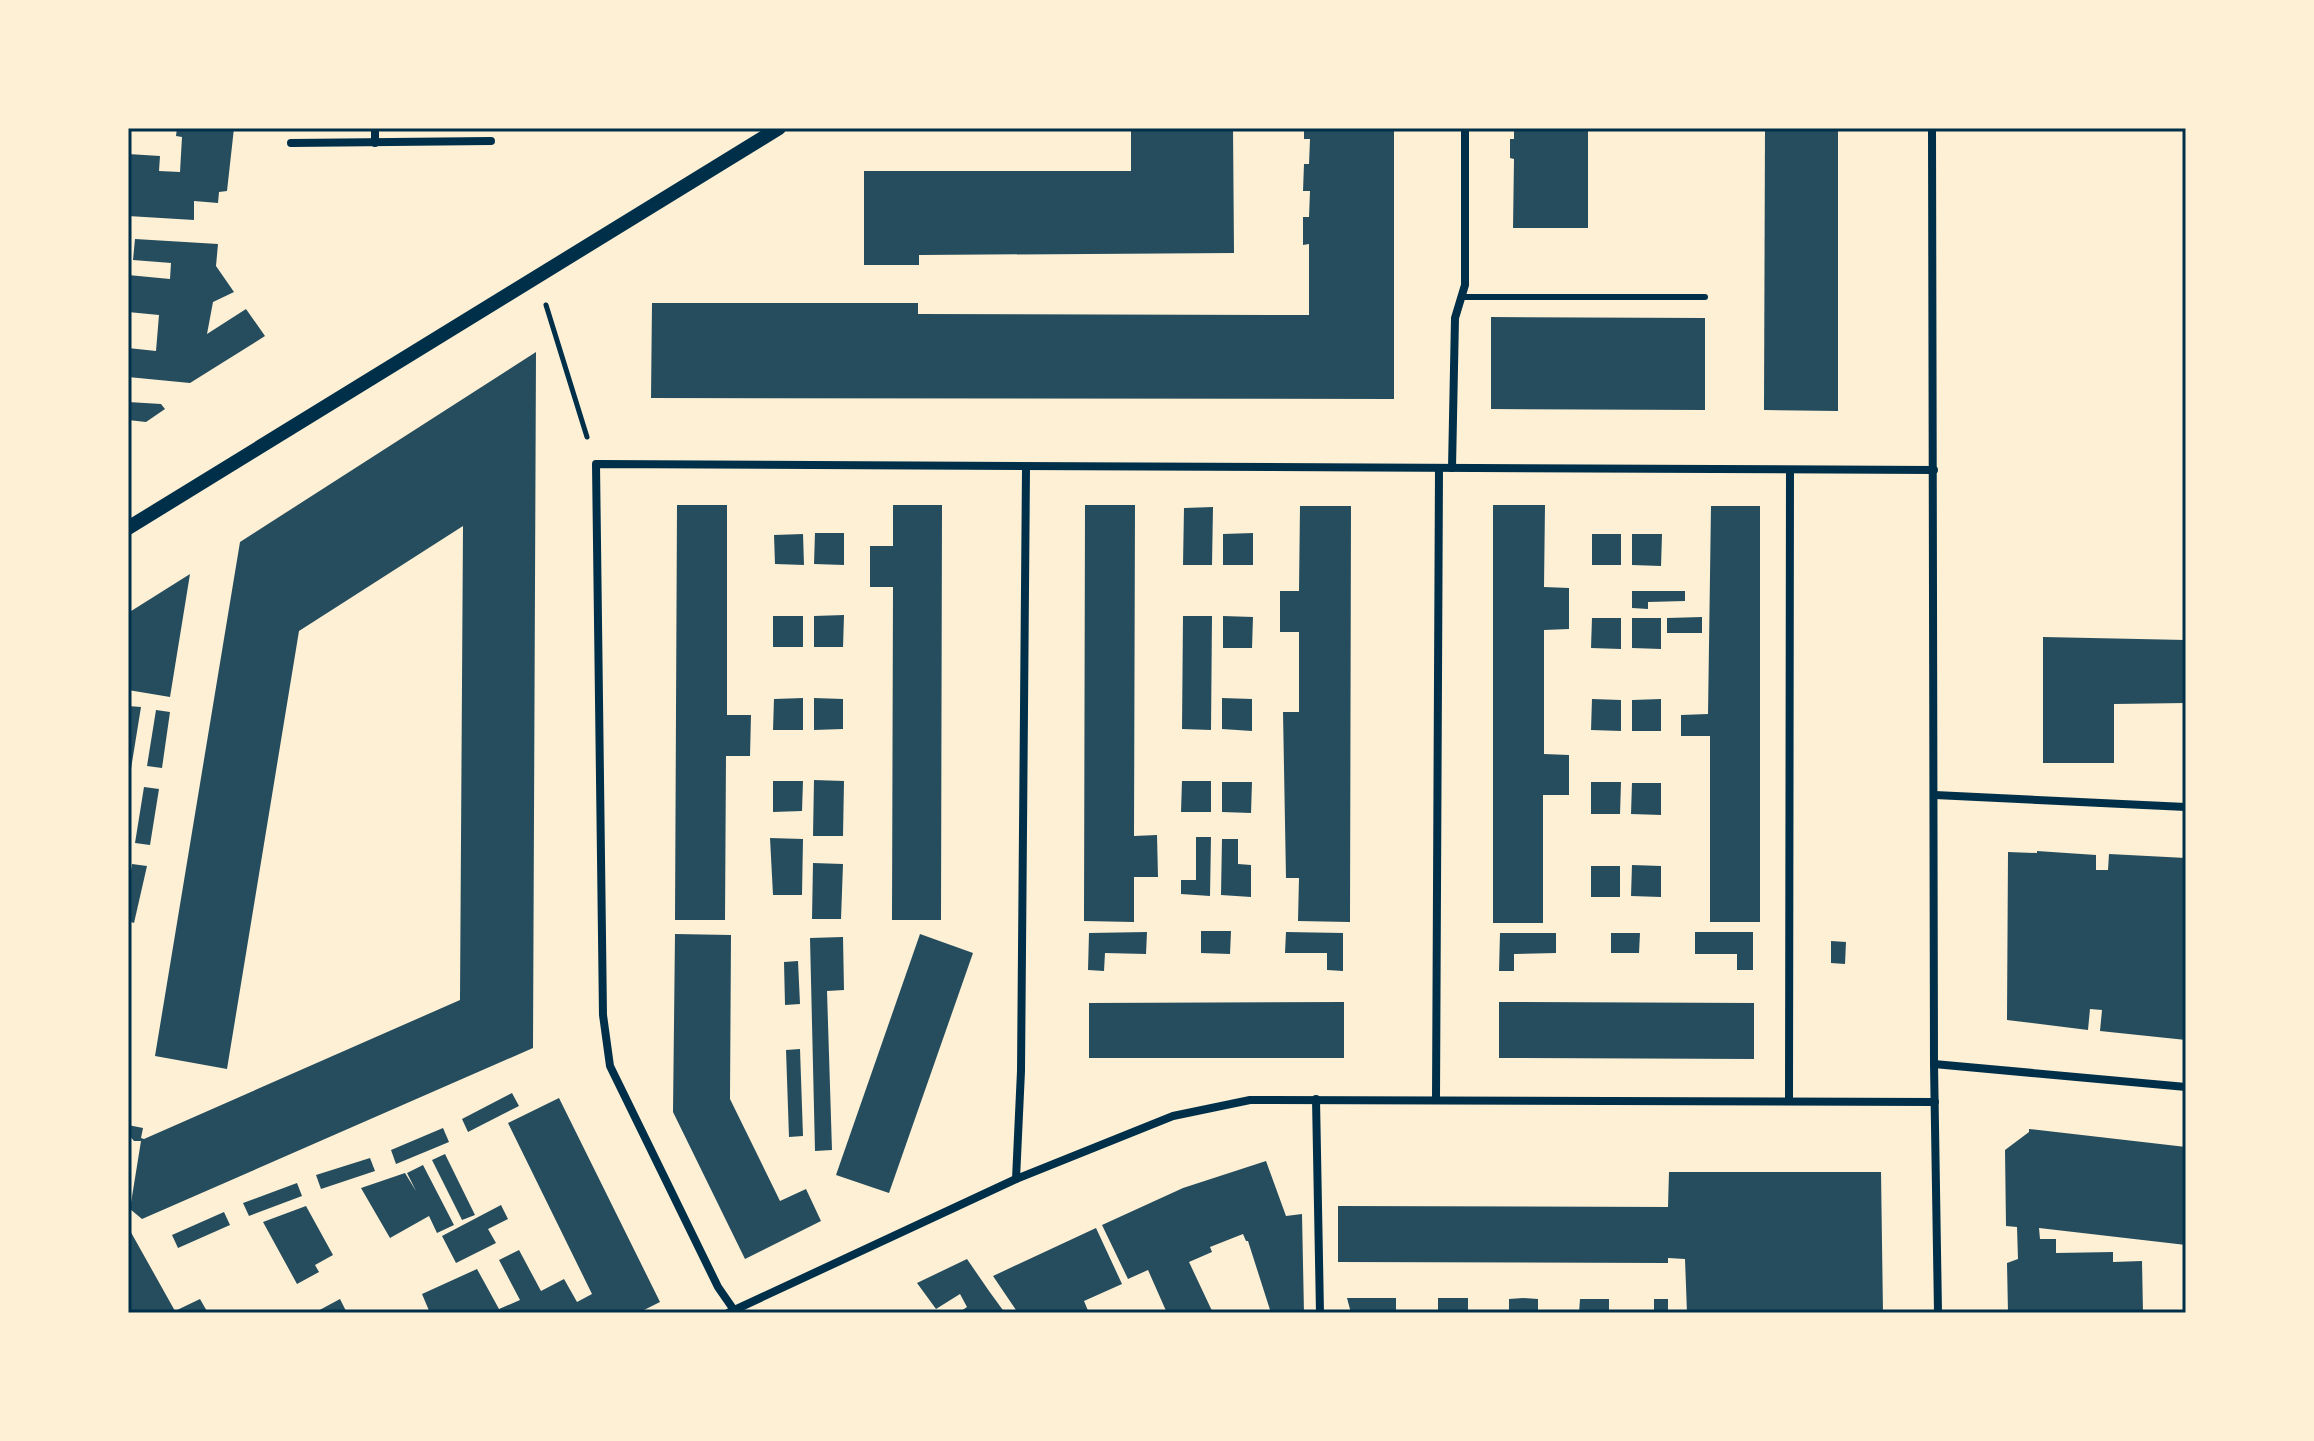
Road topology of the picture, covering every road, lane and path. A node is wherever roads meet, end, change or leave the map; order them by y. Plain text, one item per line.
1 (375, 128) edge
2 (779, 128) edge
3 (1465, 128) edge
4 (1932, 128) edge
5 (491, 141) dead end
6 (291, 143) dead end
7 (375, 143) junction
8 (537, 277) junction
9 (1461, 297) junction
10 (1705, 297) dead end
11 (596, 464) junction
12 (1026, 468) junction
13 (1439, 468) junction
14 (1452, 468) junction
15 (1790, 470) junction
16 (1934, 470) junction
17 (128, 528) edge
18 (1935, 795) junction
19 (2186, 807) edge
20 (1934, 1064) junction
21 (2186, 1087) edge
22 (1316, 1099) junction
23 (1436, 1100) junction
24 (1789, 1100) junction
25 (1935, 1102) junction
26 (1016, 1179) junction
27 (732, 1312) edge
28 (1320, 1313) edge
29 (1938, 1313) edge

1 - 7 street
2 - 8 street
3 - 9 street
4 - 16 street
5 - 7 street
6 - 7 street
8 - 11 path
8 - 17 street
9 - 10 lane
9 - 14 street
11 - 12 street
11 - 27 street
12 - 13 street
12 - 26 street
13 - 14 street
13 - 23 street
14 - 15 street
15 - 16 street
15 - 24 street
16 - 18 street
18 - 19 street
18 - 20 street
20 - 21 street
20 - 25 street
22 - 23 street
22 - 26 street
22 - 28 street
23 - 24 street
24 - 25 street
25 - 29 street
26 - 27 street

